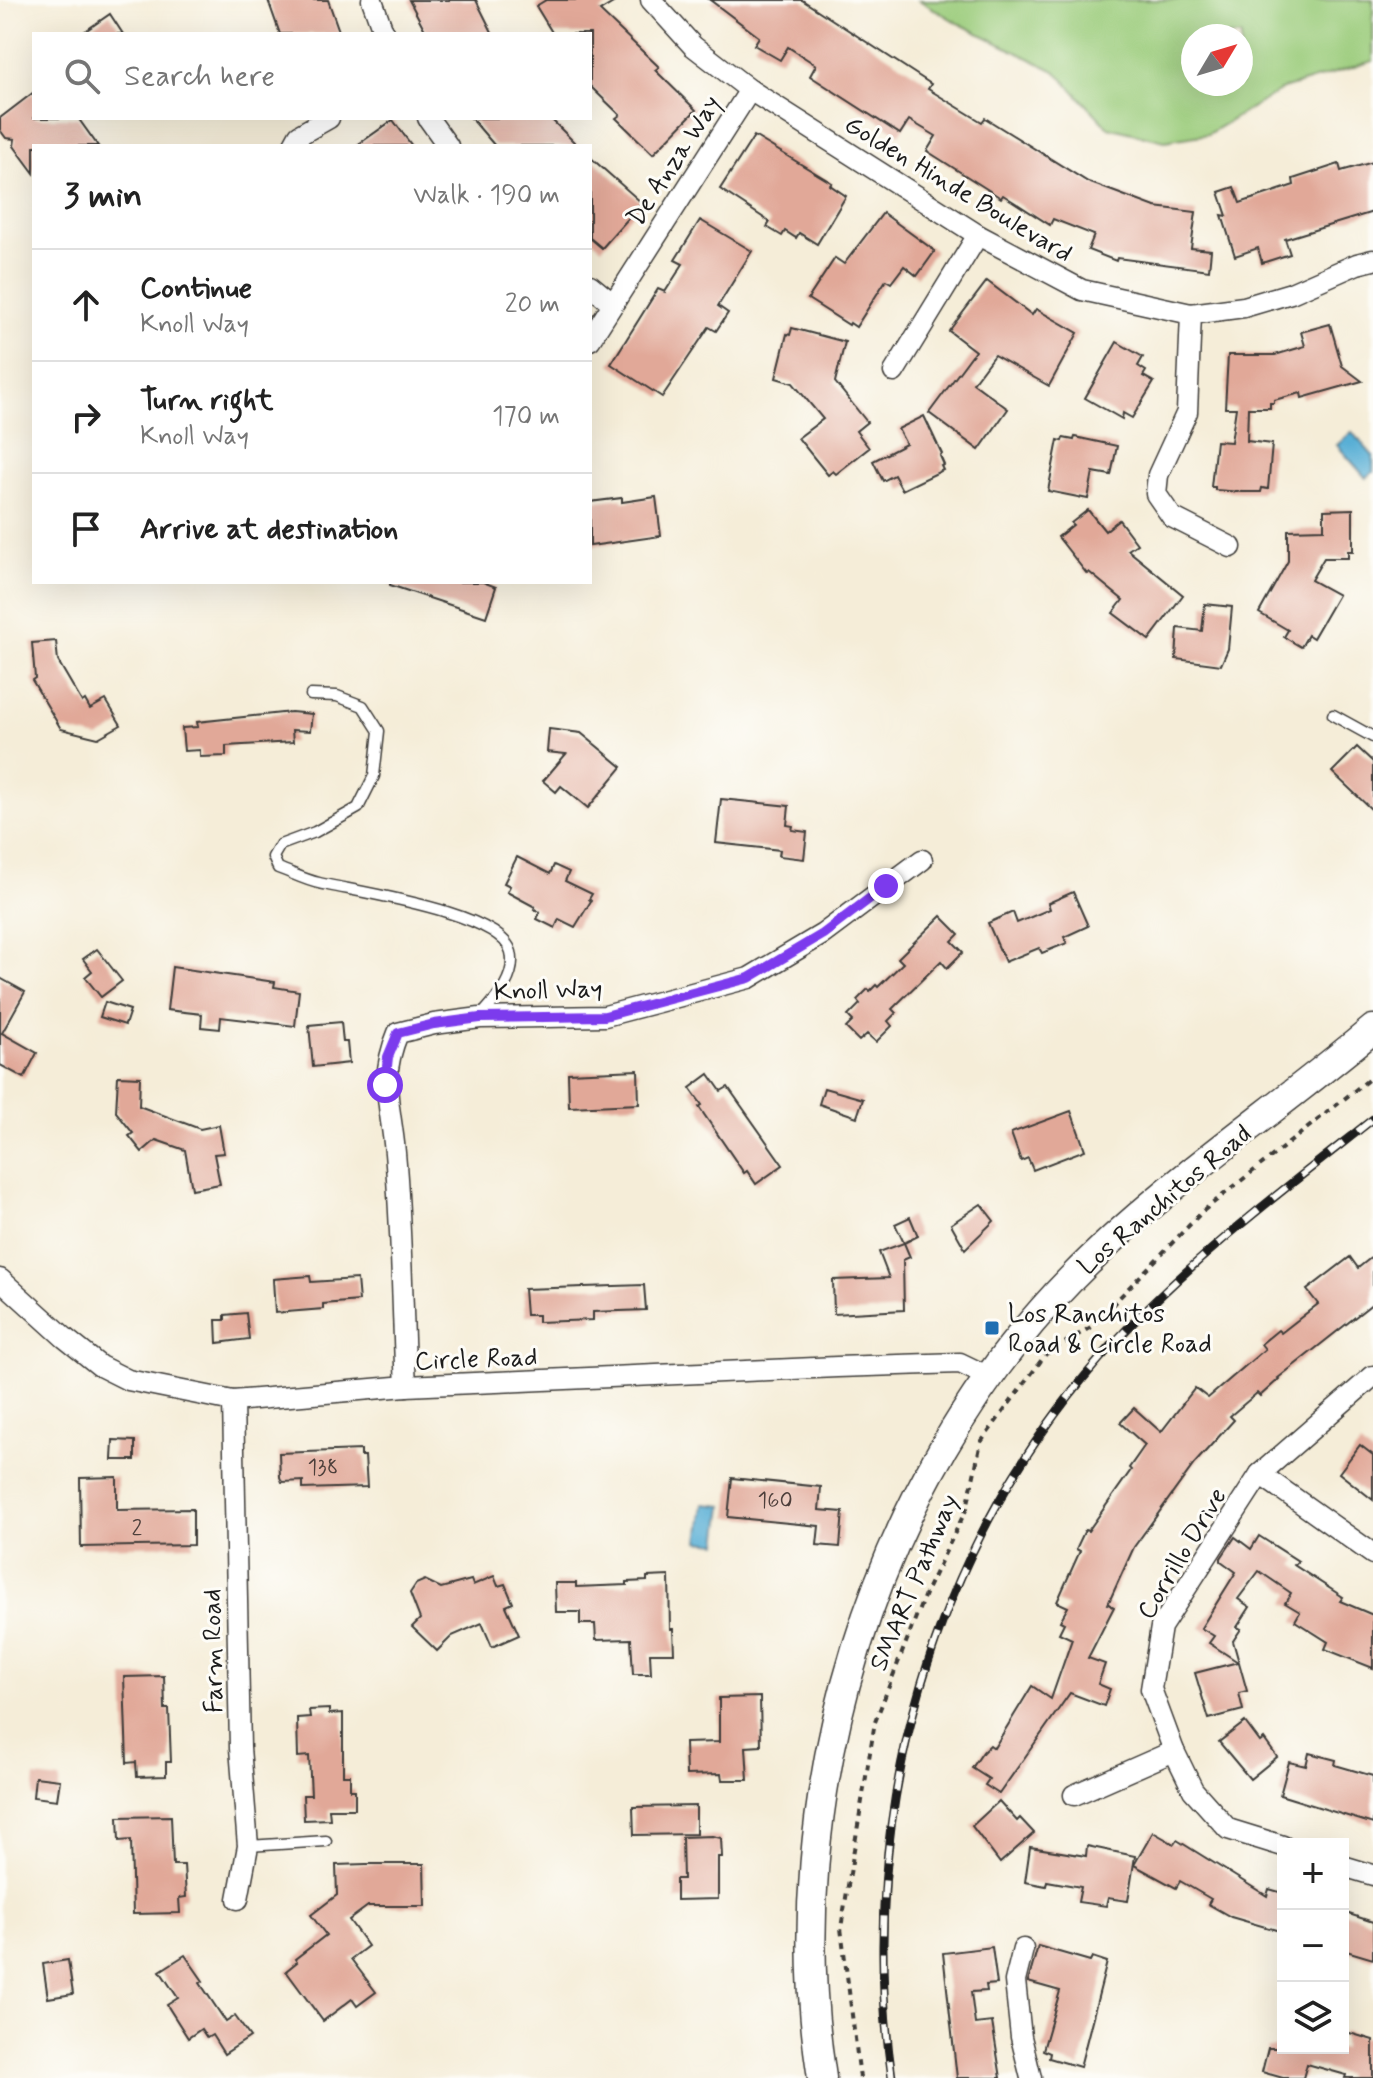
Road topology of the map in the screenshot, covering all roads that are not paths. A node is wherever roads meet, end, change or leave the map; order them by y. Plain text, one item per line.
1 (372, 0) edge
2 (651, 0) edge
3 (383, 32) edge
4 (750, 90) junction
5 (325, 120) edge
6 (429, 120) edge
7 (294, 144) edge
8 (447, 144) edge
9 (978, 235) junction
10 (1373, 260) edge
11 (592, 287) edge
12 (612, 303) junction
13 (1191, 314) junction
14 (592, 337) edge
15 (894, 372) dead end
16 (1231, 547) dead end
17 (311, 695) dead end
18 (1333, 715) dead end
19 (1373, 737) edge
20 (922, 860) dead end
21 (480, 1018) junction
22 (1373, 1029) edge
23 (0, 1279) edge
24 (1373, 1376) edge
25 (989, 1377) junction
26 (406, 1386) junction
27 (233, 1401) junction
28 (1260, 1474) junction
29 (1373, 1554) edge
30 (1174, 1751) junction
31 (1074, 1795) dead end
32 (326, 1841) dead end
33 (1277, 1844) edge
34 (248, 1846) junction
35 (1349, 1868) edge
36 (1373, 1875) edge
37 (238, 1899) dead end
38 (1023, 1949) dead end
39 (822, 2078) edge
40 (1031, 2078) edge

1 - 3 street
2 - 4 street, Golden Hinde Boulevard
4 - 9 street, Golden Hinde Boulevard
4 - 12 street, De Anza Way
5 - 7 street
6 - 8 street
9 - 13 street, Golden Hinde Boulevard
9 - 15 street
10 - 13 street, Golden Hinde Boulevard
11 - 12 street
12 - 14 street, De Anza Way
13 - 16 street
17 - 21 lane
18 - 19 lane
20 - 21 street, Knoll Way
21 - 26 street, Knoll Way
22 - 25 main road, Los Ranchitos Road
23 - 27 street, Circle Road
24 - 28 street, Corrillo Drive
25 - 26 street, Circle Road
25 - 39 main road, Los Ranchitos Road
26 - 27 street, Circle Road
27 - 34 street, Farm Road
28 - 29 street
28 - 30 street, Corrillo Drive
30 - 31 street
30 - 33 street, Corrillo Drive
32 - 34 lane
34 - 37 street, Farm Road
35 - 36 street
38 - 40 street

